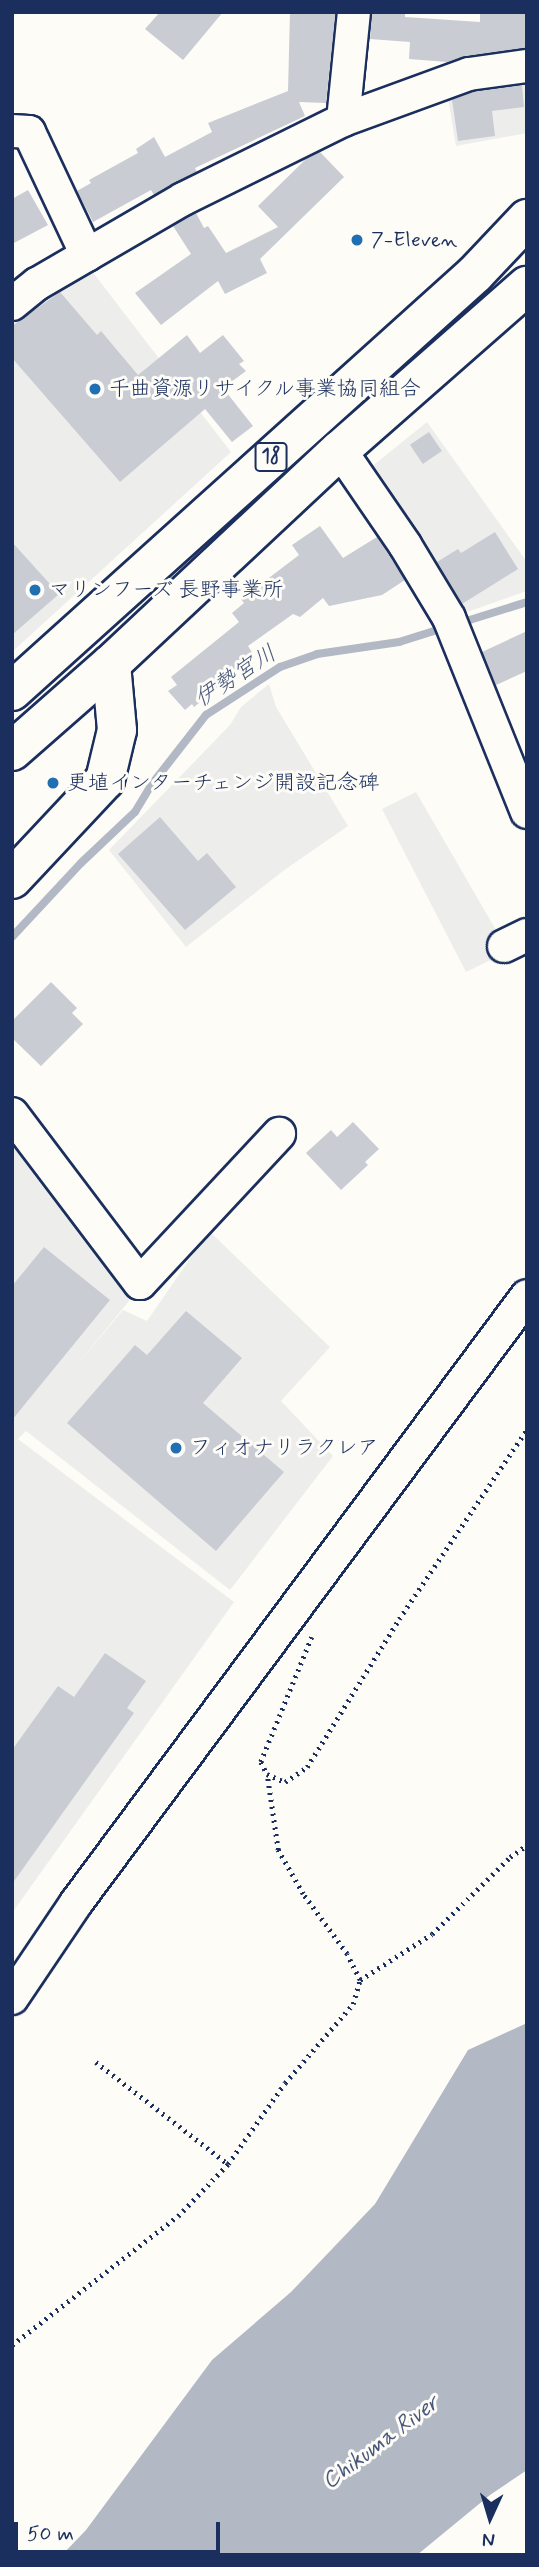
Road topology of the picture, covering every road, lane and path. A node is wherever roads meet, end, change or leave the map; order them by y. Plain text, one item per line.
1 (354, 12) edge
2 (527, 66) edge
3 (343, 120) junction
4 (12, 131) edge
5 (527, 219) edge
6 (87, 255) junction
7 (527, 286) edge
8 (12, 304) edge
9 (340, 450) junction
10 (111, 664) junction
11 (12, 691) edge
12 (12, 751) edge
13 (516, 753) edge
14 (527, 811) edge
15 (12, 879) edge
16 (12, 1114) edge
17 (279, 1134) dead end
18 (526, 1296) edge
19 (527, 1429) edge
20 (314, 1633) dead end
21 (267, 1774) junction
22 (527, 1845) edge
23 (360, 1980) junction
24 (12, 1998) edge
25 (96, 2062) dead end
26 (228, 2164) junction
27 (12, 2345) edge

1 - 3 street
2 - 3 street
3 - 6 street
4 - 6 street
5 - 11 main road, 18
6 - 8 street
7 - 9 main road, 18
9 - 10 main road, 18
9 - 13 street
10 - 12 main road, 18
10 - 15 main road
13 - 14 street
16 - 17 street
18 - 24 street
19 - 21 path
20 - 21 path
21 - 23 path
22 - 23 path
23 - 26 path
25 - 26 path
26 - 27 path

